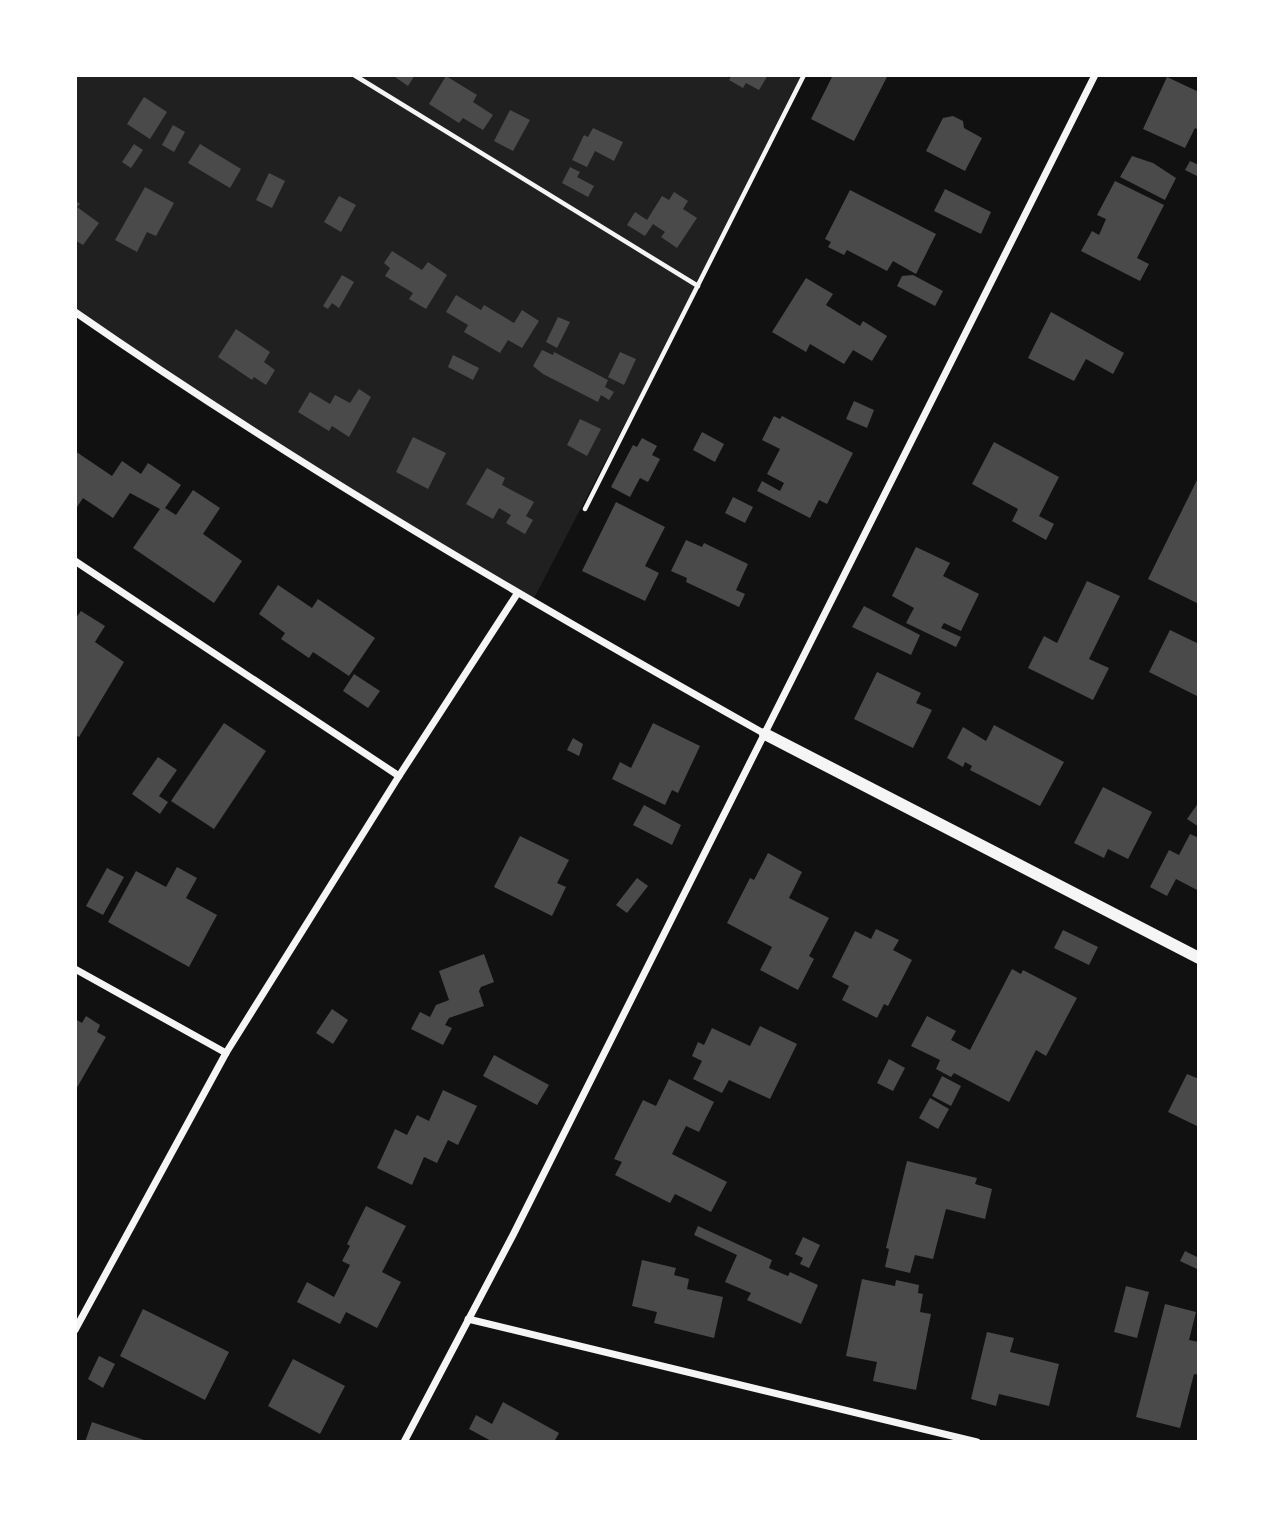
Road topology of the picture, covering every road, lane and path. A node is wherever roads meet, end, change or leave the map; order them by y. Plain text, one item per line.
1 (354, 75) edge
2 (804, 75) edge
3 (1096, 75) edge
4 (698, 286) junction
5 (75, 312) edge
6 (585, 509) dead end
7 (75, 561) edge
8 (517, 594) junction
9 (765, 734) junction
10 (399, 776) junction
11 (1199, 958) edge
12 (75, 969) edge
13 (226, 1054) junction
14 (468, 1319) junction
15 (75, 1330) edge
16 (404, 1442) edge
17 (977, 1442) edge

1 - 4 path
2 - 4 path
3 - 9 street
4 - 6 path
5 - 8 street
7 - 10 street
8 - 9 street
8 - 10 street
9 - 11 street
9 - 14 street
10 - 13 street
12 - 13 street
13 - 15 street
14 - 16 street
14 - 17 street

